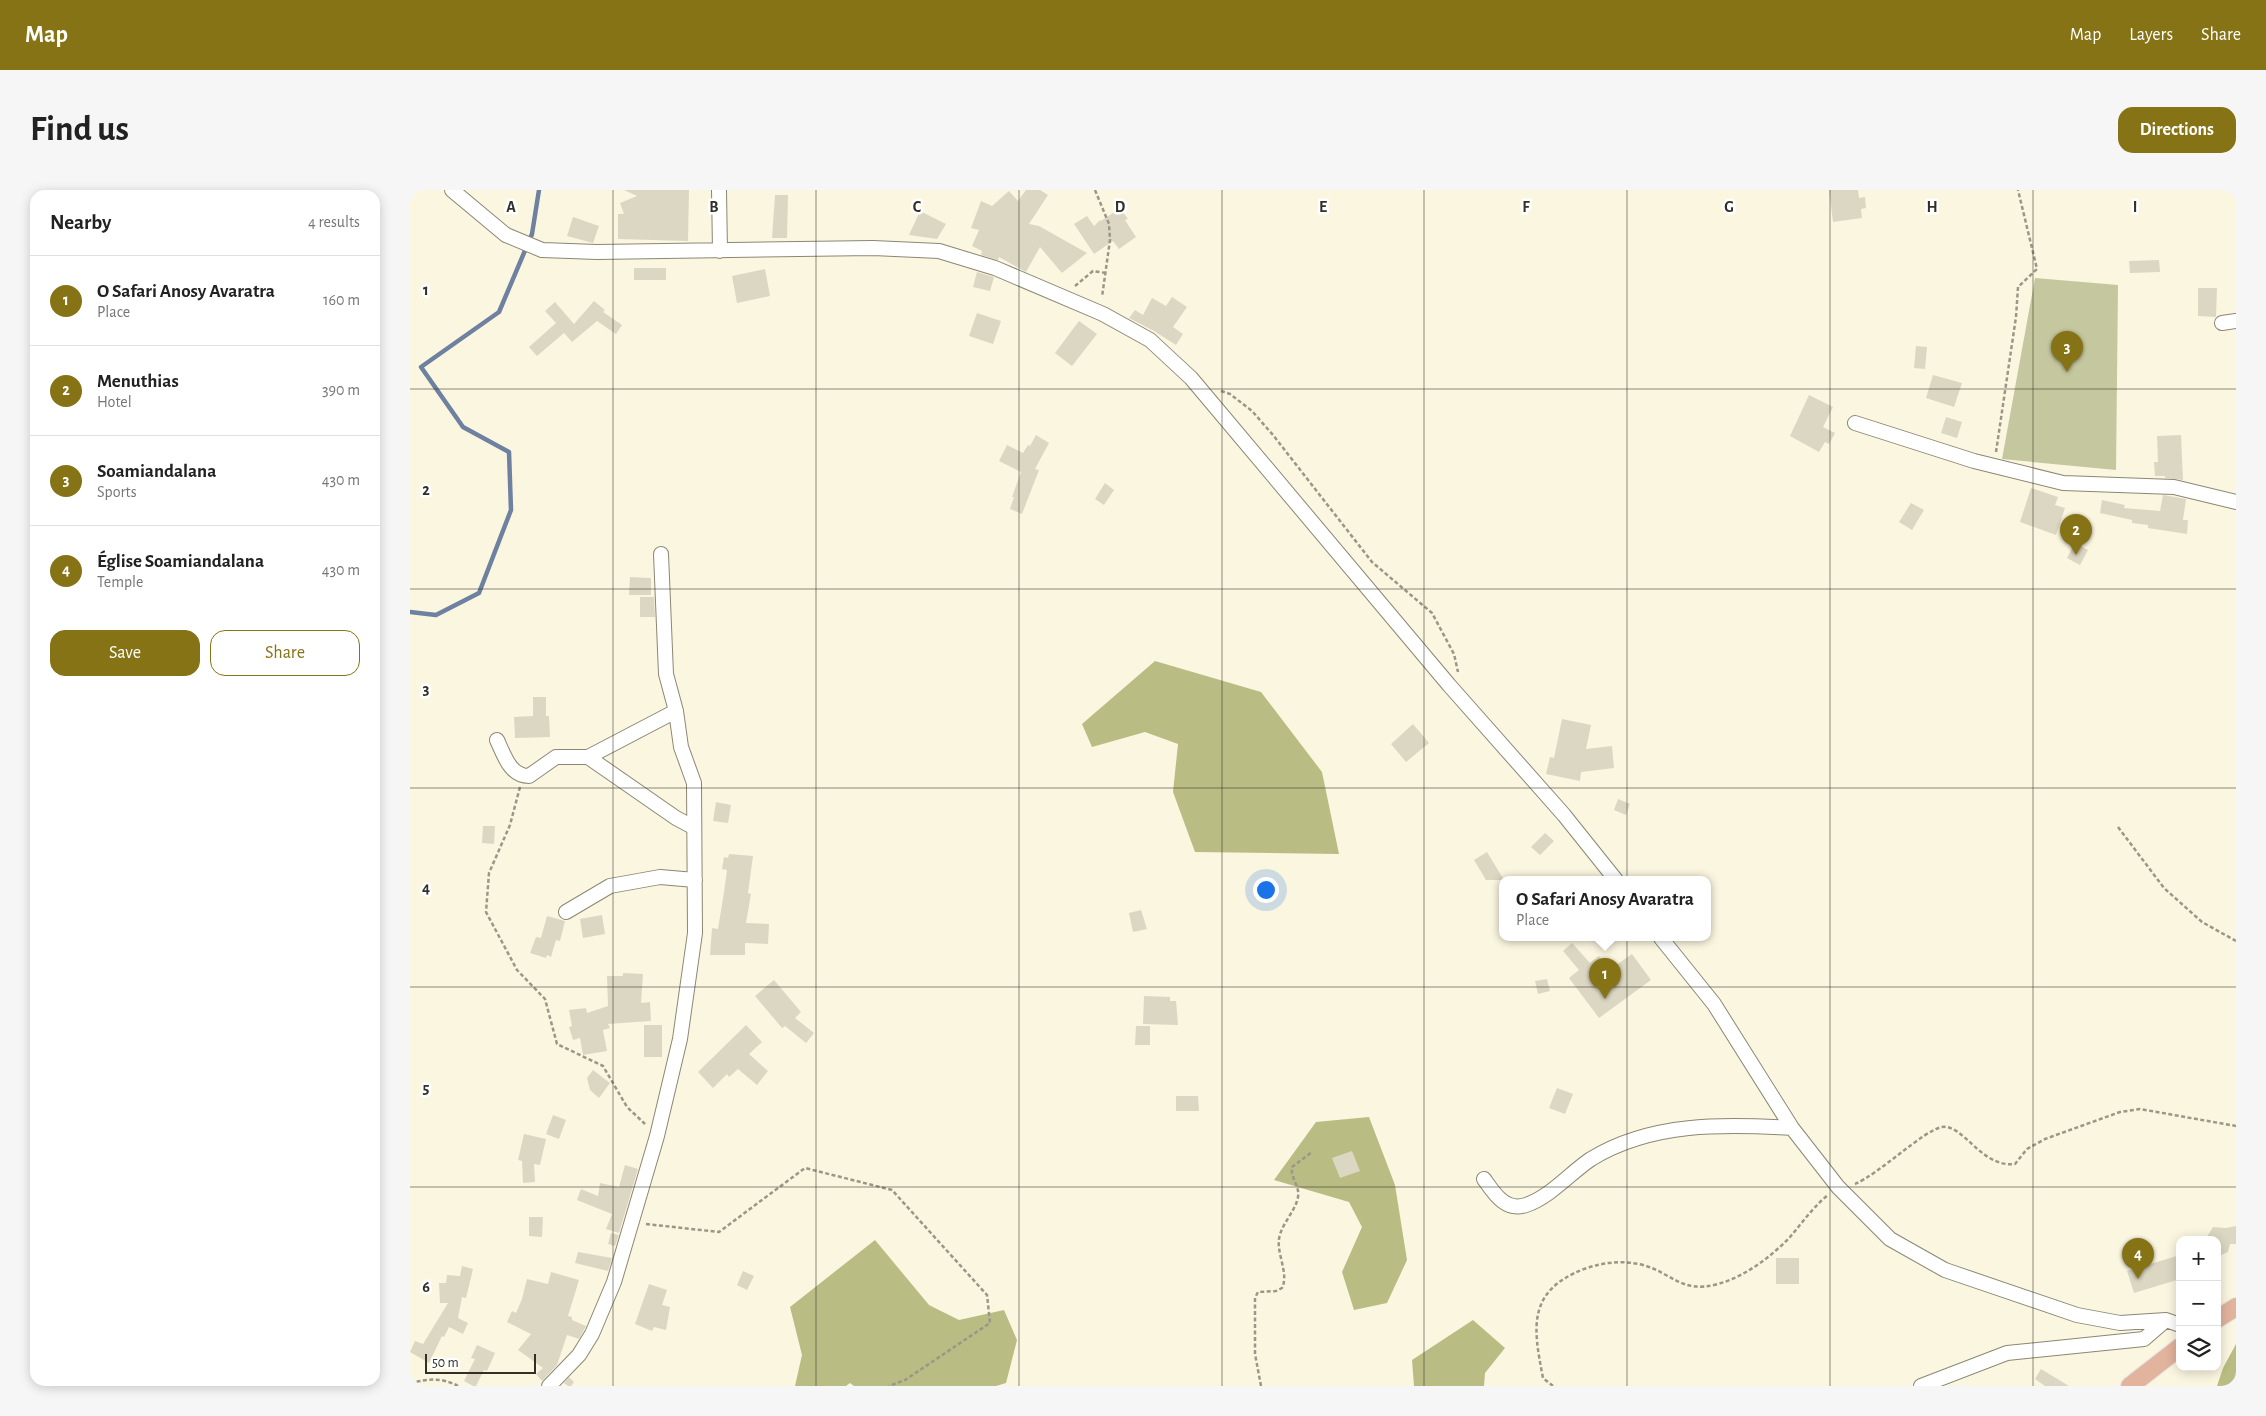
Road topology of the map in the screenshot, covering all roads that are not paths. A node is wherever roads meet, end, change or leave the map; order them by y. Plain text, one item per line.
1 (452, 190) edge
2 (719, 190) edge
3 (720, 251) junction
4 (2236, 321) edge
5 (2222, 323) dead end
6 (1855, 423) dead end
7 (2236, 502) edge
8 (661, 554) dead end
9 (676, 711) junction
10 (497, 740) dead end
11 (588, 757) junction
12 (693, 827) junction
13 (1613, 876) edge
14 (696, 880) junction
15 (566, 912) dead end
16 (1663, 941) edge
17 (1792, 1128) junction
18 (1484, 1179) dead end
19 (2236, 1306) edge
20 (2221, 1317) edge
21 (2173, 1322) edge
22 (2176, 1350) edge
23 (549, 1386) edge
24 (1921, 1386) edge
25 (2130, 1386) edge

1 - 3 street
2 - 3 street
3 - 13 street
4 - 5 street
6 - 7 street
8 - 9 street
9 - 11 street
9 - 12 street
10 - 11 street
11 - 12 street
12 - 14 street
14 - 15 street
14 - 23 street
16 - 17 street
17 - 18 street
17 - 21 street
19 - 20 main road
21 - 24 street
22 - 25 main road

